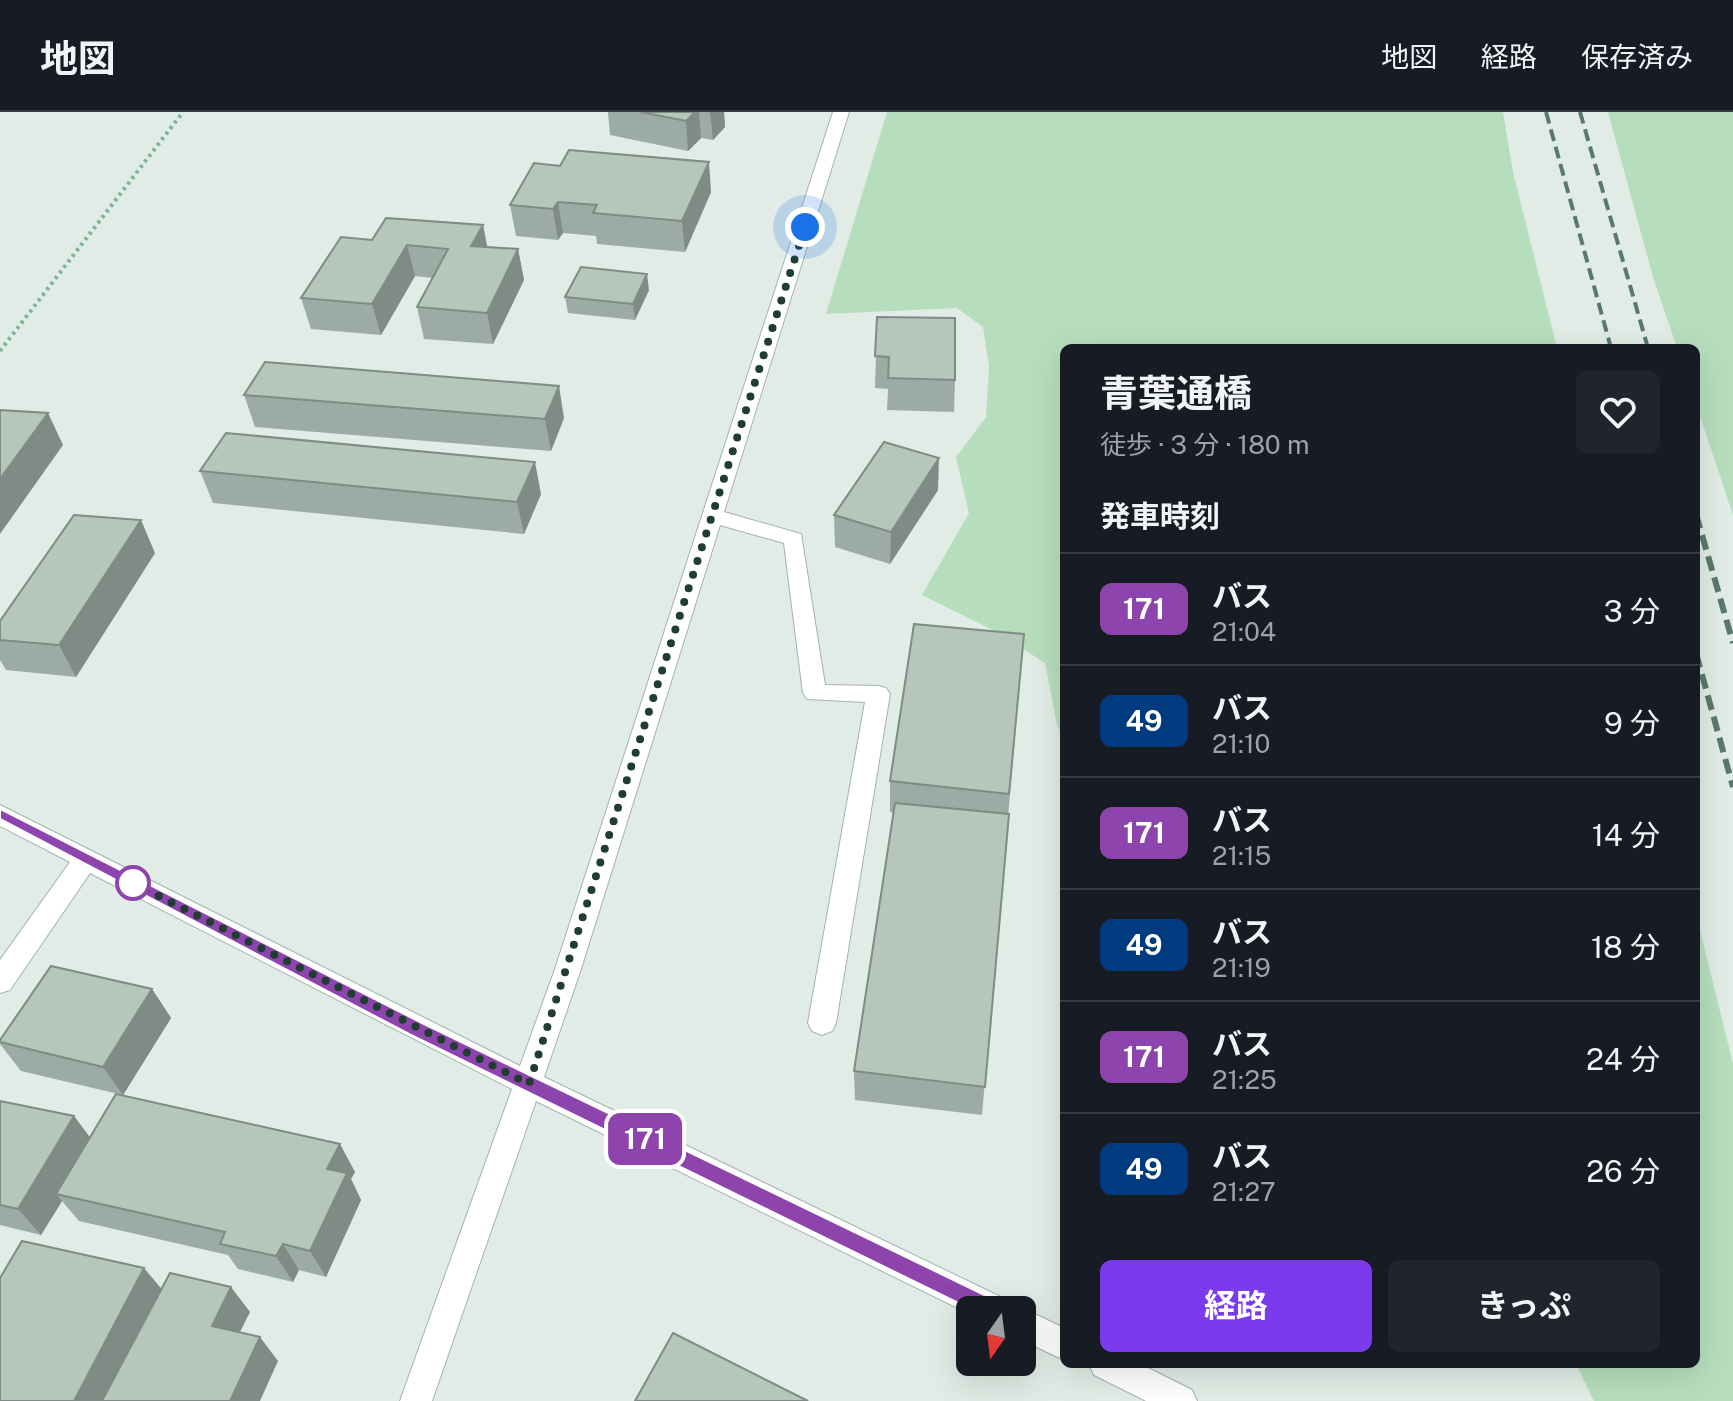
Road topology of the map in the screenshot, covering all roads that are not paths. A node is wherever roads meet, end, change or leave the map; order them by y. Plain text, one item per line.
1 (841, 112) edge
2 (712, 516) junction
3 (0, 815) edge
4 (86, 859) junction
5 (0, 982) edge
6 (822, 1023) dead end
7 (529, 1084) junction
8 (965, 1296) edge
9 (1036, 1331) edge
10 (1060, 1342) edge
11 (1113, 1368) edge
12 (416, 1401) edge
13 (1181, 1401) edge

1 - 2 street
2 - 6 street
2 - 7 street
3 - 4 street
4 - 5 street
4 - 7 street
7 - 8 street
7 - 12 street
9 - 10 street
11 - 13 street

